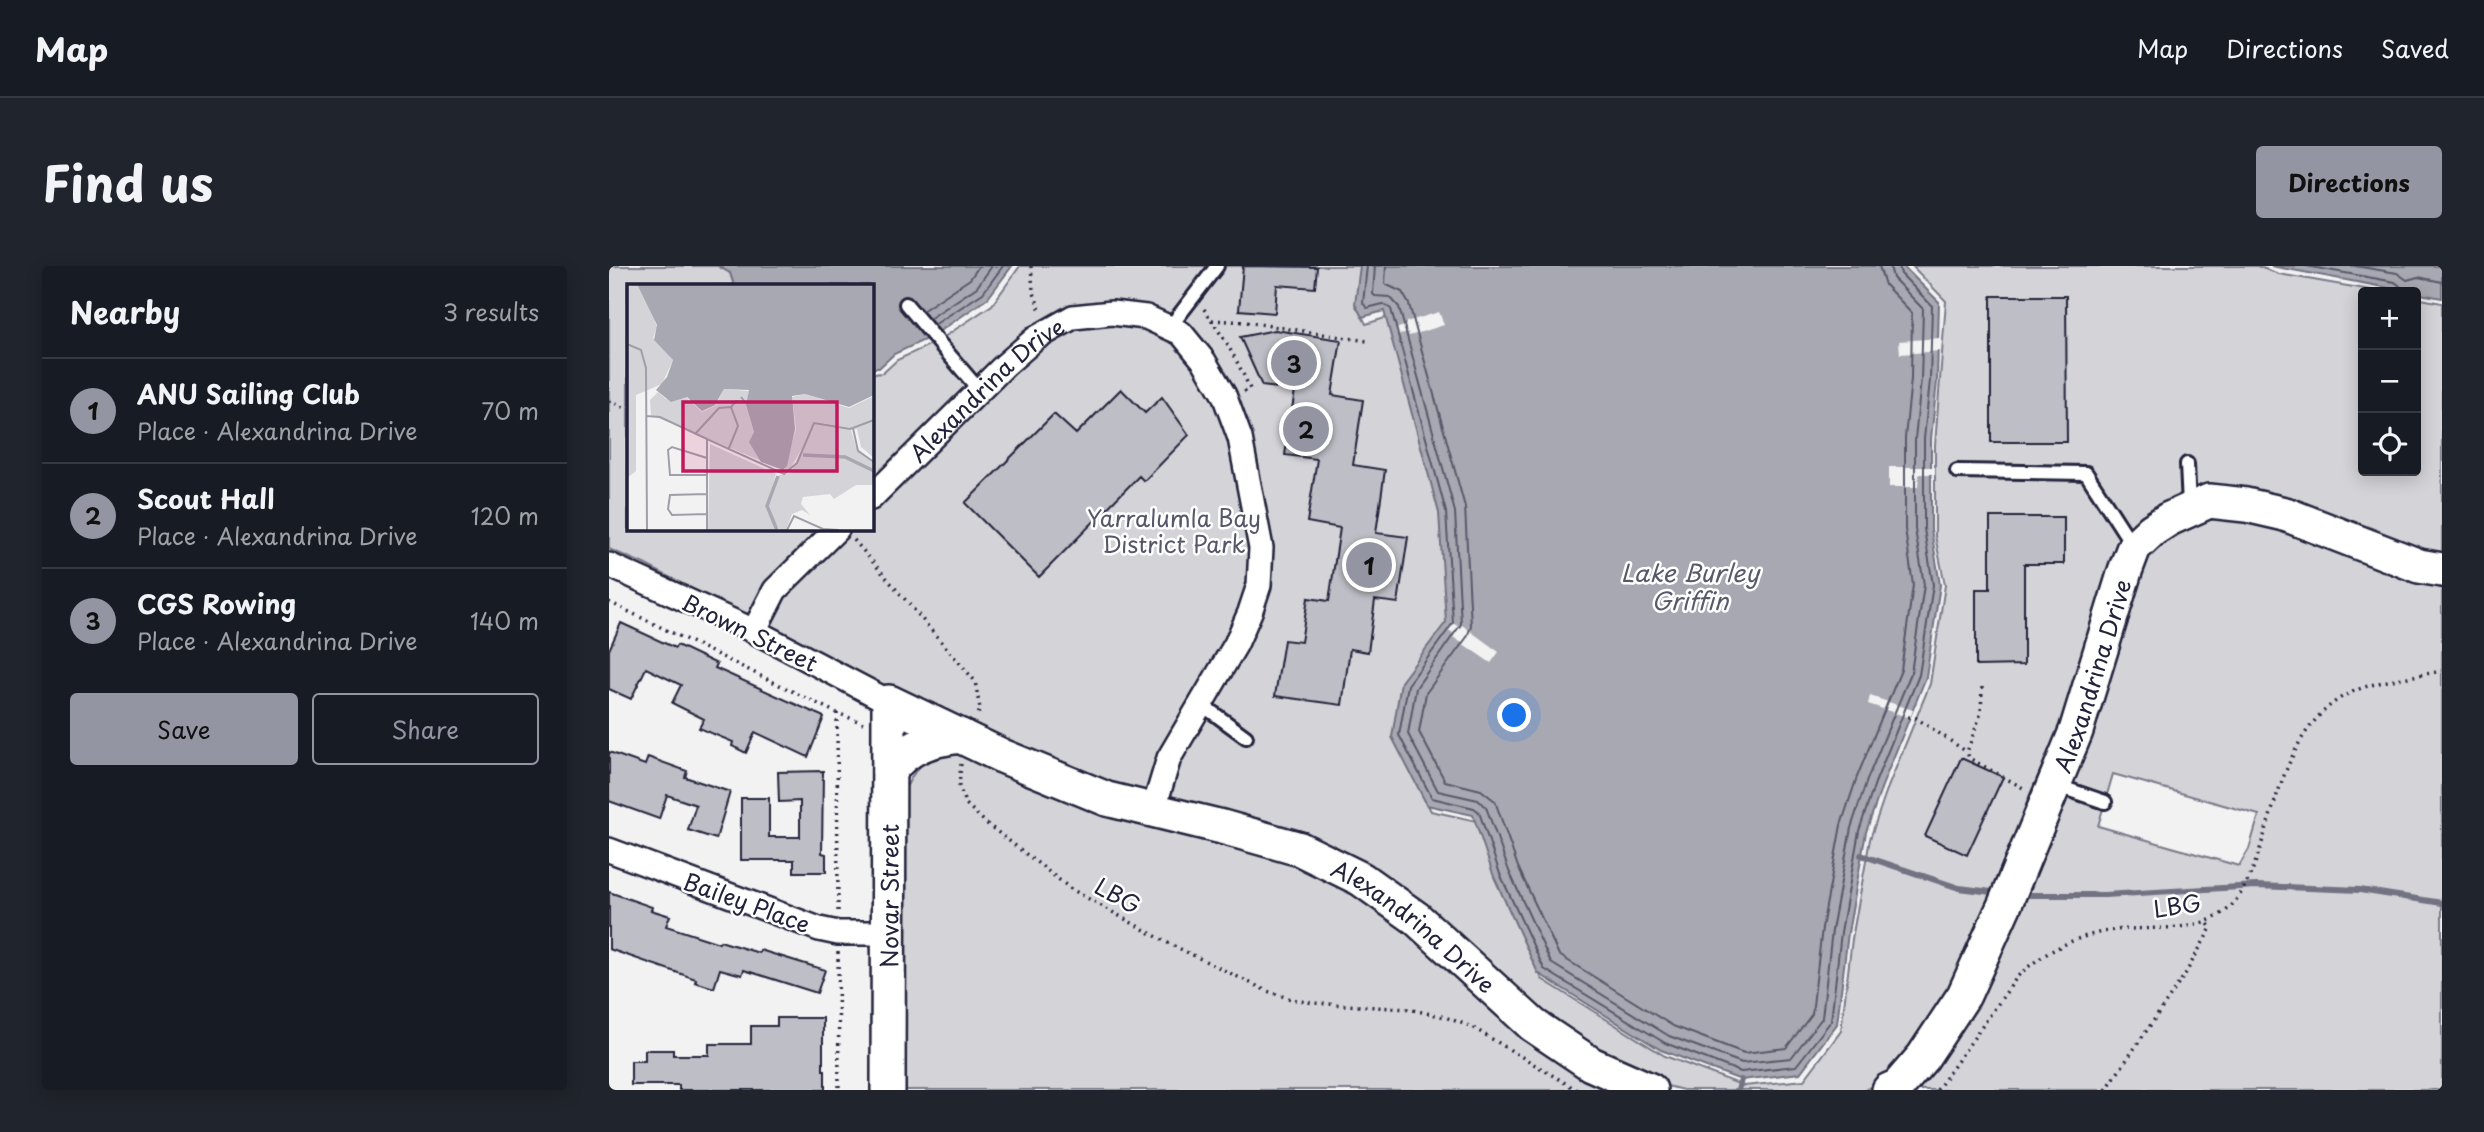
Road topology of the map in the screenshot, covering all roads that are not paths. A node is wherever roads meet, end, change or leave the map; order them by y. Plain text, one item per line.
1 (1217, 266) edge
2 (906, 304) dead end
3 (1170, 327) junction
4 (980, 391) junction
5 (2187, 464) dead end
6 (1957, 471) dead end
7 (873, 496) edge
8 (2190, 510) junction
9 (846, 533) edge
10 (2134, 547) junction
11 (609, 565) edge
12 (2442, 570) edge
13 (754, 631) junction
14 (1201, 704) junction
15 (889, 718) junction
16 (1246, 737) dead end
17 (966, 738) junction
18 (889, 771) junction
19 (2041, 789) junction
20 (2105, 802) dead end
21 (1153, 811) junction
22 (609, 850) edge
23 (888, 933) junction
24 (888, 1090) edge
25 (1650, 1090) edge
26 (1889, 1090) edge

1 - 3 lane
2 - 4 lane
3 - 4 street, Alexandrina Drive
3 - 14 street, Alexandrina Drive
4 - 7 street, Alexandrina Drive
5 - 8 lane
6 - 10 lane
8 - 10 main road, Alexandrina Drive
8 - 12 main road, Alexandrina Drive
9 - 13 street
10 - 19 main road, Alexandrina Drive
11 - 13 street, Brown Street
13 - 15 street, Brown Street
14 - 16 lane
14 - 21 street, Alexandrina Drive
15 - 17 main road, Alexandrina Drive
15 - 18 main road, Novar Street
17 - 18 main road
17 - 21 main road, Alexandrina Drive
18 - 23 main road, Novar Street
19 - 20 lane
19 - 26 main road, Alexandrina Drive
21 - 25 main road, Alexandrina Drive
22 - 23 street, Bailey Place
23 - 24 main road, Novar Street

